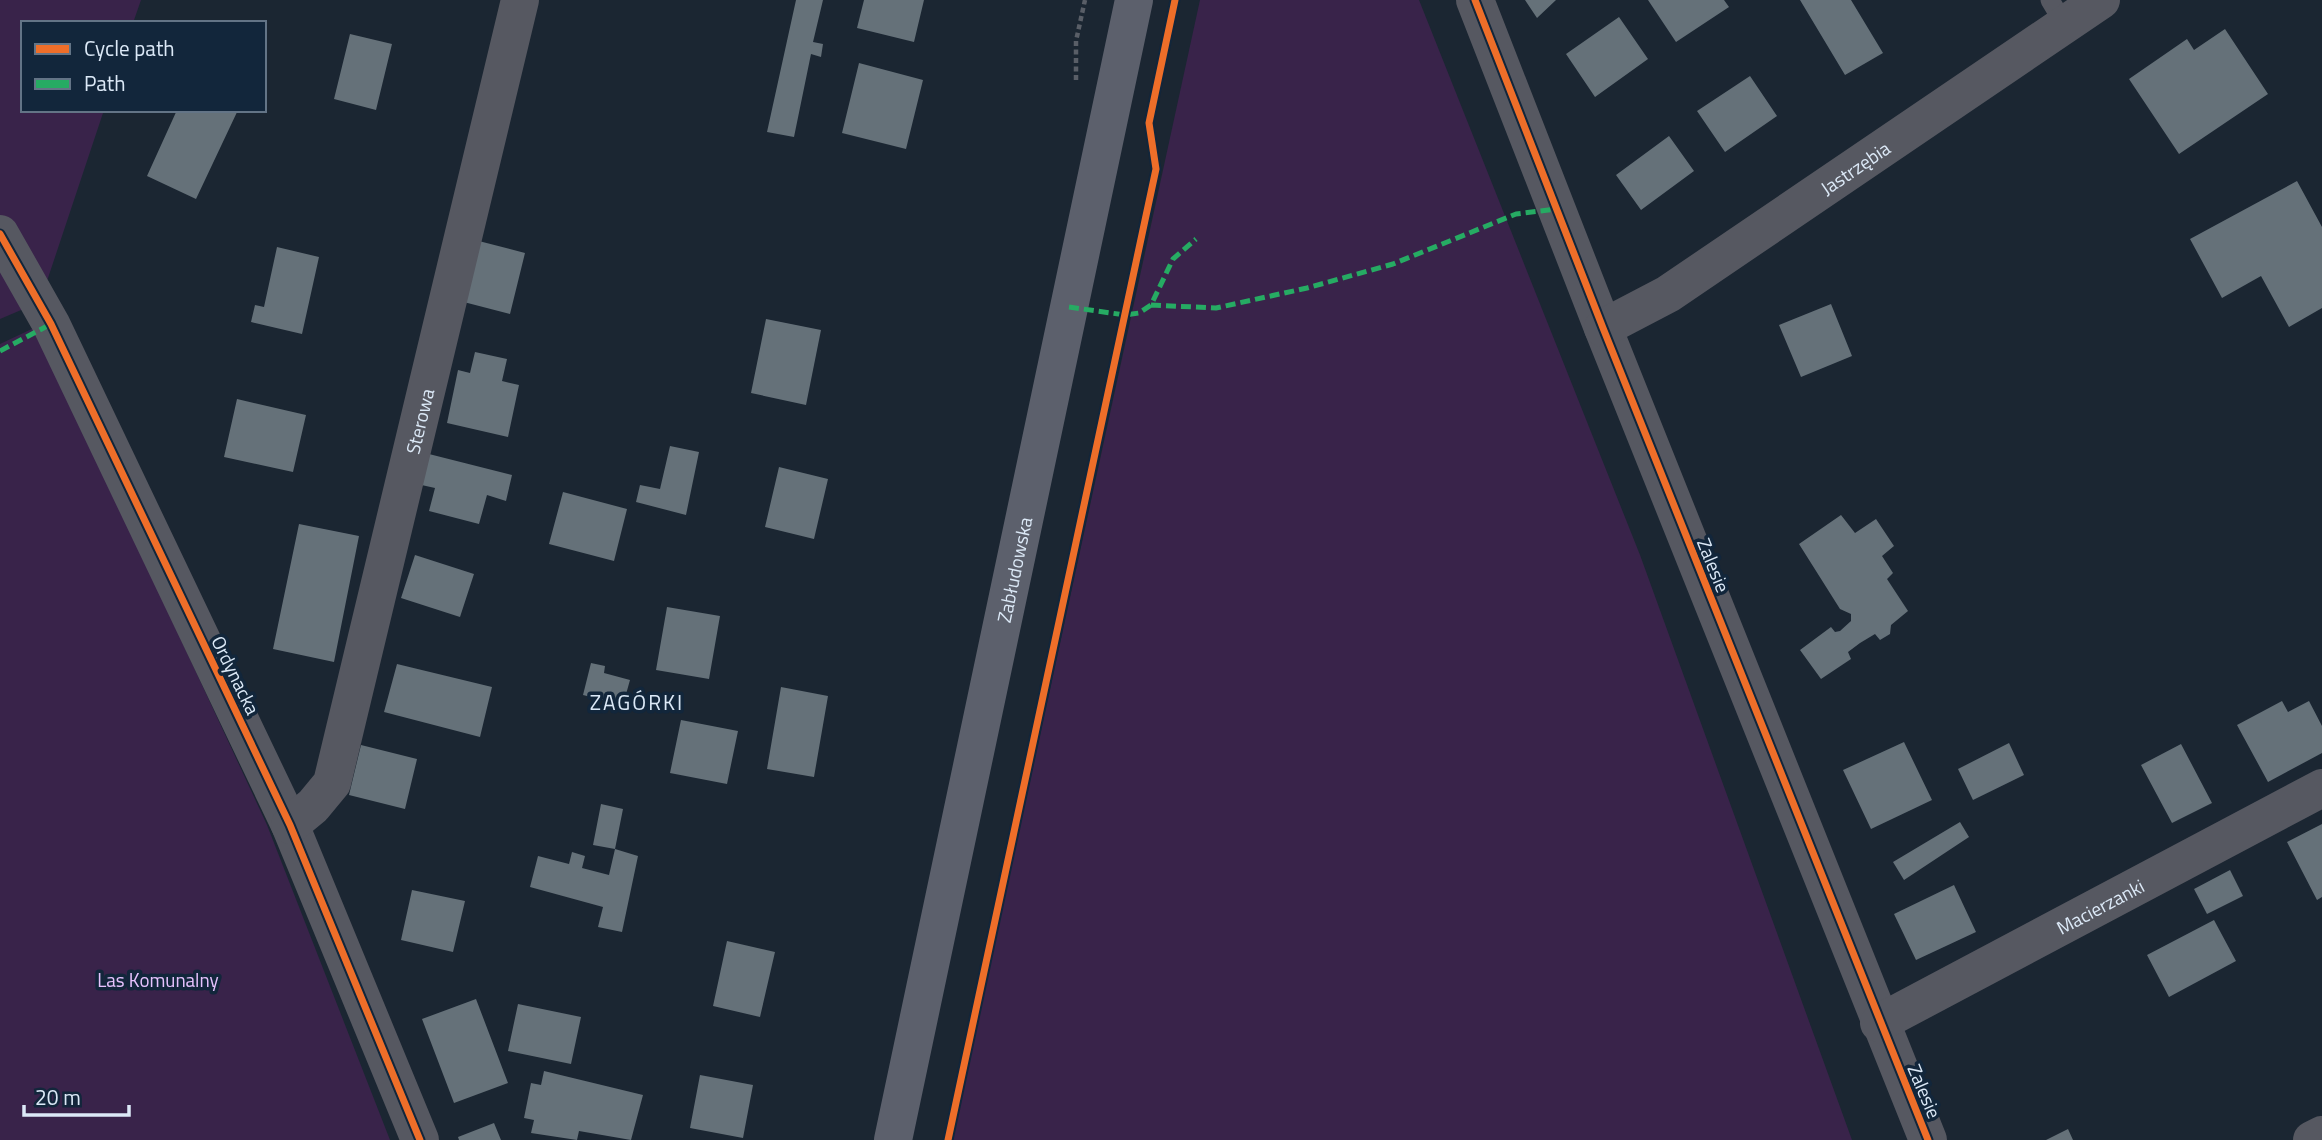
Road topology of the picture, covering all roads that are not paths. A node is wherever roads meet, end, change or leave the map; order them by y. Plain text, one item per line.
1 (520, 0) edge
2 (1134, 0) edge
3 (1475, 0) edge
4 (2101, 0) edge
5 (2057, 12) edge
6 (0, 234) edge
7 (1603, 328) junction
8 (2322, 788) edge
9 (290, 825) junction
10 (1879, 1023) junction
11 (2322, 1135) edge
12 (420, 1140) edge
13 (893, 1140) edge
14 (1928, 1140) edge
15 (2312, 1140) edge

1 - 9 street, Sterowa
2 - 13 highway, Zabłudowska
3 - 7 street, Zalesie
4 - 5 street, Jastrzębia
5 - 7 street, Jastrzębia
6 - 9 street, Ordynacka
7 - 10 street, Zalesie
8 - 10 street, Macierzanki
9 - 12 street, Ordynacka
10 - 14 street, Zalesie
11 - 15 street

